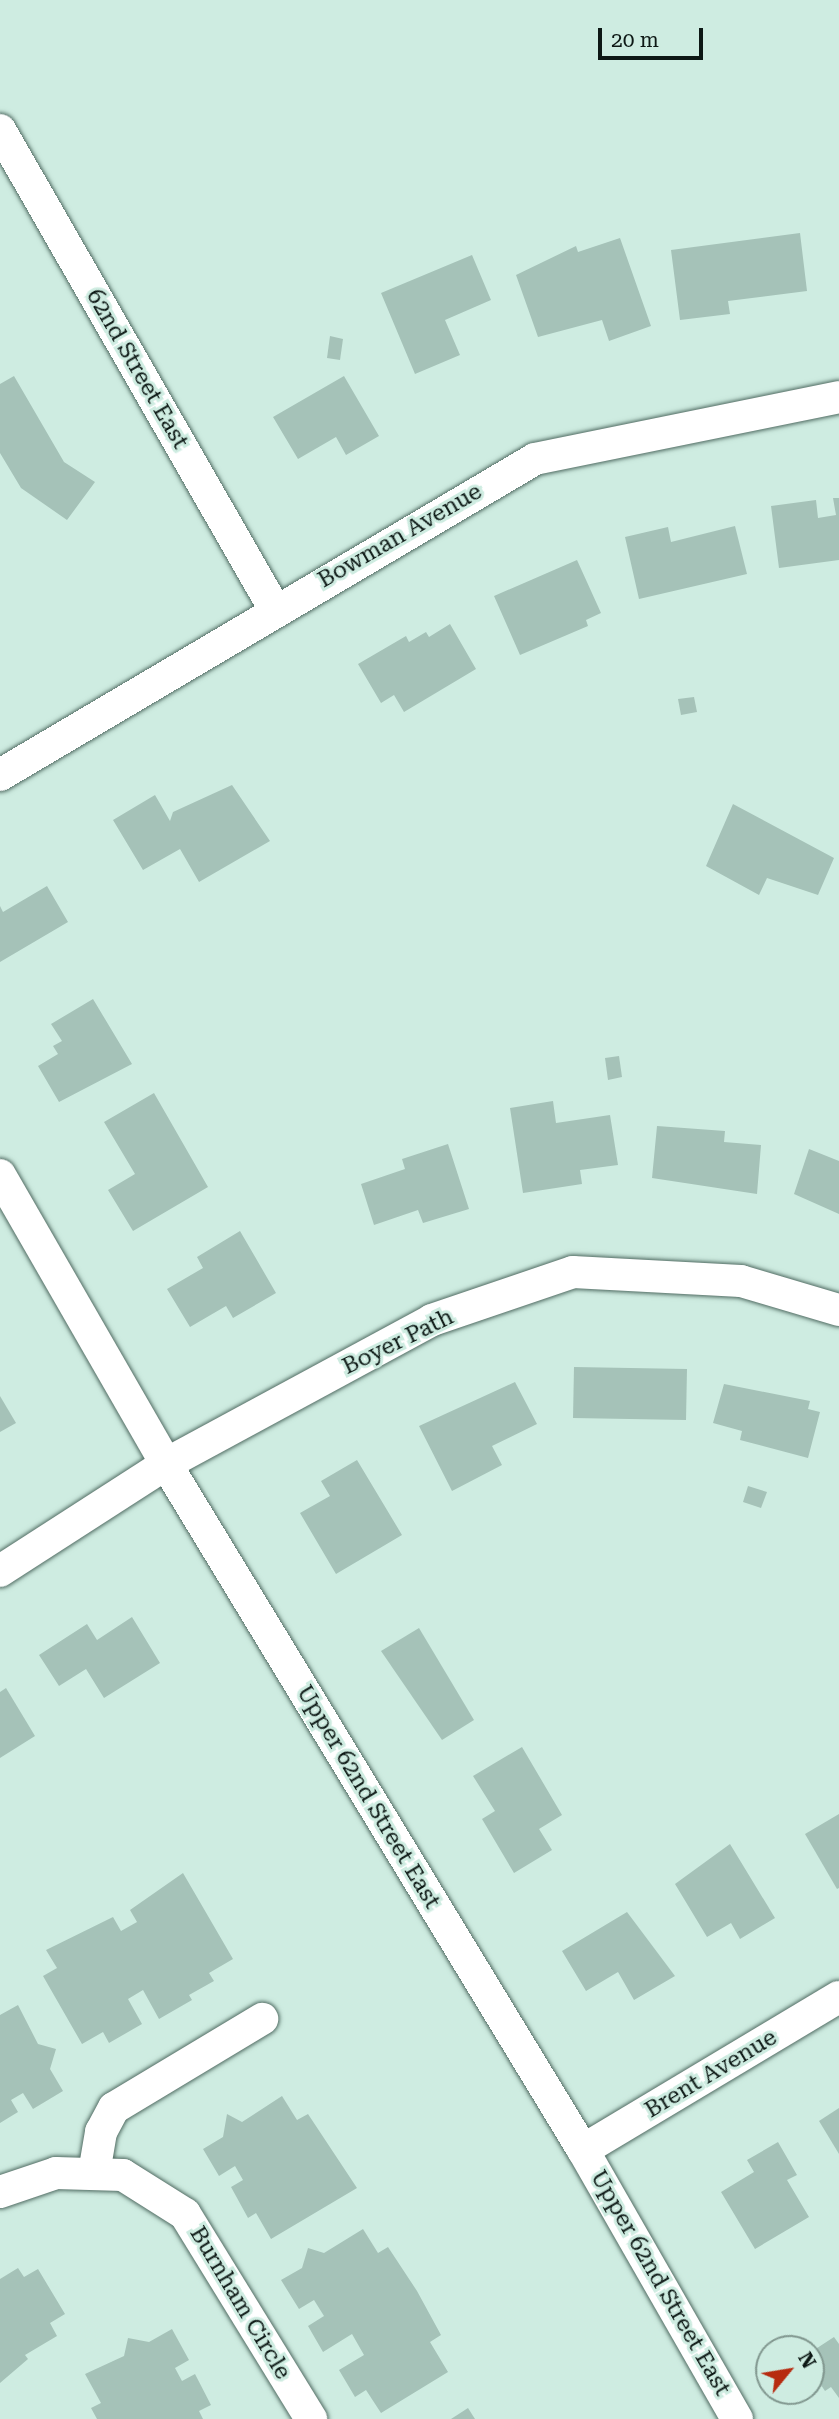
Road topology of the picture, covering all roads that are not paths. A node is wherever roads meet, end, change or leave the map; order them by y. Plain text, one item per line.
1 (0, 130) edge
2 (839, 397) edge
3 (274, 608) junction
4 (0, 775) edge
5 (0, 1174) edge
6 (839, 1310) edge
7 (166, 1464) junction
8 (0, 1571) edge
9 (839, 1997) edge
10 (262, 2019) dead end
11 (583, 2150) junction
12 (94, 2173) junction
13 (0, 2192) edge
14 (311, 2419) edge
15 (737, 2419) edge

1 - 3 street, 62nd Street East
2 - 3 street, Bowman Avenue
3 - 4 street, Bowman Avenue
5 - 7 street, Upper 62nd Street East
6 - 7 street, Boyer Path
7 - 8 street, Boyer Path
7 - 11 street, Upper 62nd Street East
9 - 11 street, Brent Avenue
10 - 12 street
11 - 15 street, Upper 62nd Street East
12 - 13 street, Burnham Circle
12 - 14 street, Burnham Circle

